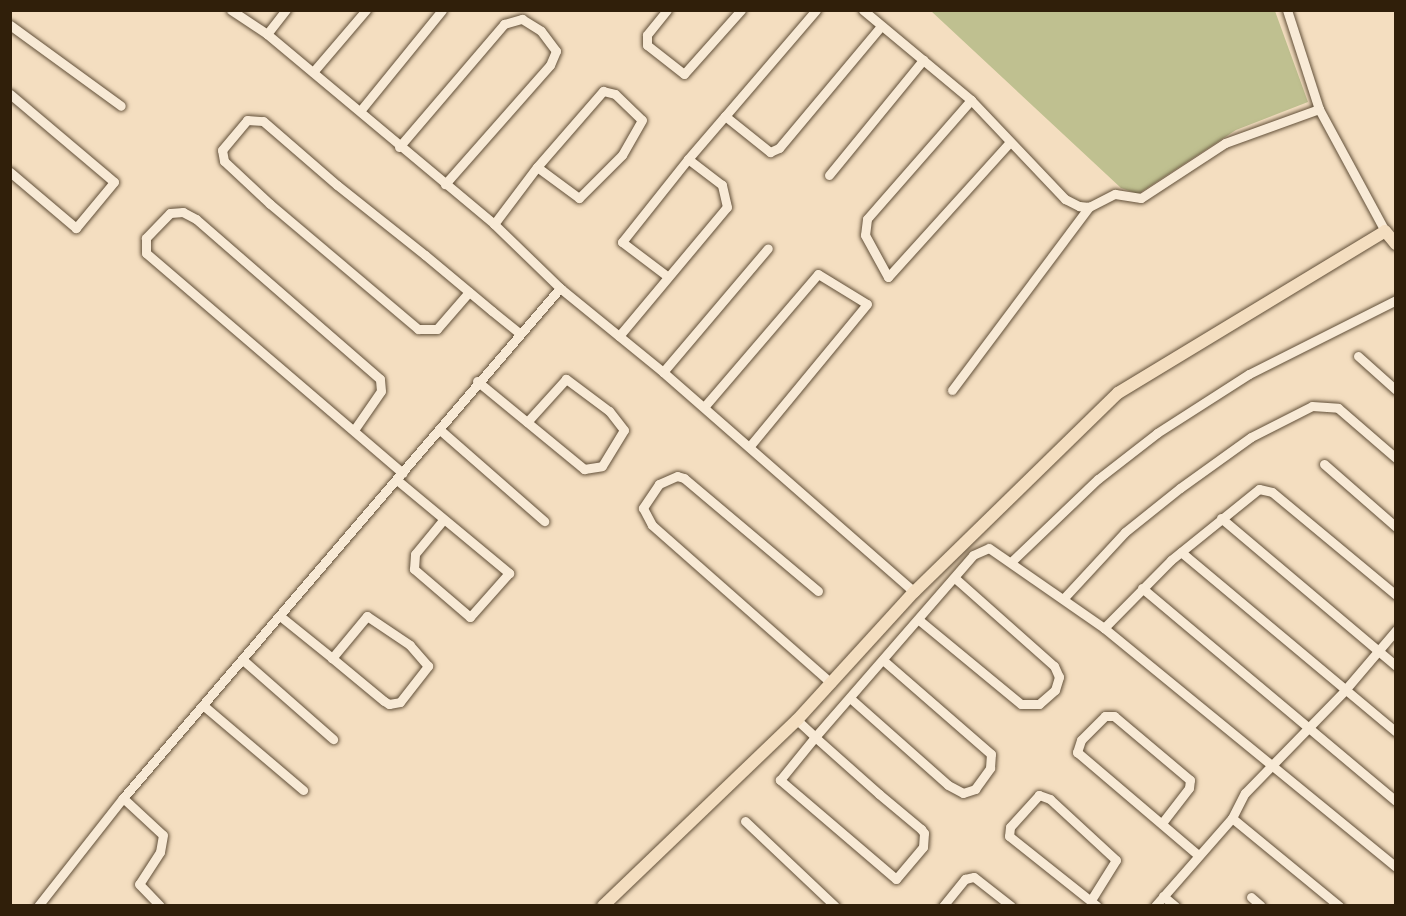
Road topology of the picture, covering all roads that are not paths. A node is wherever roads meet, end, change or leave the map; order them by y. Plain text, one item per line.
1 (231, 10) edge
2 (286, 10) edge
3 (366, 10) edge
4 (442, 10) edge
5 (667, 10) edge
6 (741, 10) edge
7 (816, 10) edge
8 (863, 10) edge
9 (1287, 10) edge
10 (10, 25) edge
11 (880, 26) junction
12 (267, 34) junction
13 (923, 60) junction
14 (313, 72) junction
15 (10, 94) edge
16 (971, 100) junction
17 (122, 106) dead end
18 (1319, 109) junction
19 (360, 111) junction
20 (725, 116) junction
21 (1010, 142) junction
22 (399, 147) junction
23 (688, 159) junction
24 (537, 167) junction
25 (10, 172) edge
26 (830, 175) dead end
27 (445, 184) junction
28 (1089, 207) junction
29 (494, 224) junction
30 (1385, 231) junction
31 (1395, 244) edge
32 (768, 248) dead end
33 (667, 276) junction
34 (560, 288) junction
35 (469, 292) junction
36 (1395, 300) edge
37 (519, 333) junction
38 (619, 336) junction
39 (1358, 356) dead end
40 (663, 372) junction
41 (477, 381) junction
42 (952, 390) dead end
43 (1395, 390) edge
44 (704, 407) junction
45 (527, 422) junction
46 (438, 429) junction
47 (354, 430) junction
48 (750, 446) junction
49 (1395, 458) edge
50 (1324, 464) dead end
51 (400, 476) junction
52 (1221, 518) junction
53 (443, 520) junction
54 (544, 521) dead end
55 (1395, 526) edge
56 (1181, 552) junction
57 (1011, 562) junction
58 (955, 578) junction
59 (1142, 588) junction
60 (818, 591) dead end
61 (914, 592) junction
62 (1395, 595) edge
63 (1064, 599) junction
64 (280, 616) junction
65 (920, 620) junction
66 (1104, 628) junction
67 (1395, 630) edge
68 (1377, 652) junction
69 (332, 658) junction
70 (243, 660) junction
71 (883, 660) junction
72 (1395, 666) edge
73 (831, 683) junction
74 (1345, 690) junction
75 (850, 698) junction
76 (204, 706) junction
77 (797, 720) junction
78 (1308, 730) junction
79 (1395, 732) edge
80 (815, 737) junction
81 (333, 739) dead end
82 (1269, 765) junction
83 (303, 790) dead end
84 (123, 798) junction
85 (1395, 801) edge
86 (1232, 818) junction
87 (745, 821) dead end
88 (1161, 823) junction
89 (1197, 854) junction
90 (1395, 867) edge
91 (1163, 896) junction
92 (1251, 897) dead end
93 (1094, 903) edge
94 (38, 906) edge
95 (160, 906) edge
96 (603, 906) edge
97 (835, 906) edge
98 (943, 906) edge
99 (1011, 906) edge
100 (1155, 906) edge
101 (1175, 906) edge
102 (1261, 906) edge
103 (1339, 906) edge

1 - 12 street
2 - 12 street
3 - 14 street
4 - 19 street
5 - 6 street
7 - 20 street
8 - 11 street
9 - 18 street
10 - 17 street
11 - 13 street
11 - 20 street
12 - 14 street
13 - 16 street
13 - 26 street
14 - 19 street
15 - 25 street
16 - 21 street
16 - 21 street
18 - 28 street
18 - 30 street
19 - 22 street
20 - 23 street
21 - 28 street
22 - 27 street
22 - 27 street
23 - 33 street
23 - 33 street
24 - 24 street
24 - 29 street
27 - 29 street
28 - 42 street
29 - 34 street
30 - 31 main road
30 - 61 main road
32 - 40 street
33 - 38 street
34 - 37 street
34 - 38 street
35 - 35 street
35 - 37 street
36 - 57 street
37 - 41 street
38 - 40 street
39 - 43 street
40 - 44 street
41 - 45 street
41 - 46 street
44 - 48 street
44 - 48 street
45 - 45 street
46 - 51 street
46 - 54 street
47 - 47 street
47 - 51 street
48 - 61 street
49 - 63 street
50 - 55 street
51 - 53 street
51 - 64 street
52 - 56 street
52 - 62 street
52 - 68 street
53 - 53 street
56 - 59 street
56 - 74 street
57 - 58 street
57 - 63 street
58 - 65 street
58 - 65 street
59 - 66 street
59 - 78 street
60 - 73 street
61 - 73 main road
63 - 66 street
64 - 69 street
64 - 70 street
65 - 71 street
66 - 82 street
67 - 68 street
68 - 72 street
68 - 74 street
69 - 69 street
70 - 76 street
70 - 81 street
71 - 75 street
71 - 75 street
73 - 77 main road
74 - 78 street
74 - 79 street
75 - 80 street
76 - 83 street
76 - 84 street
77 - 80 street
77 - 96 main road
78 - 82 street
78 - 85 street
80 - 80 street
82 - 86 street
82 - 90 street
84 - 94 street
84 - 95 street
86 - 89 street
86 - 103 street
87 - 97 street
88 - 88 street
88 - 89 street
89 - 91 street
91 - 100 street
91 - 101 street
92 - 102 street
93 - 93 street
98 - 99 street

